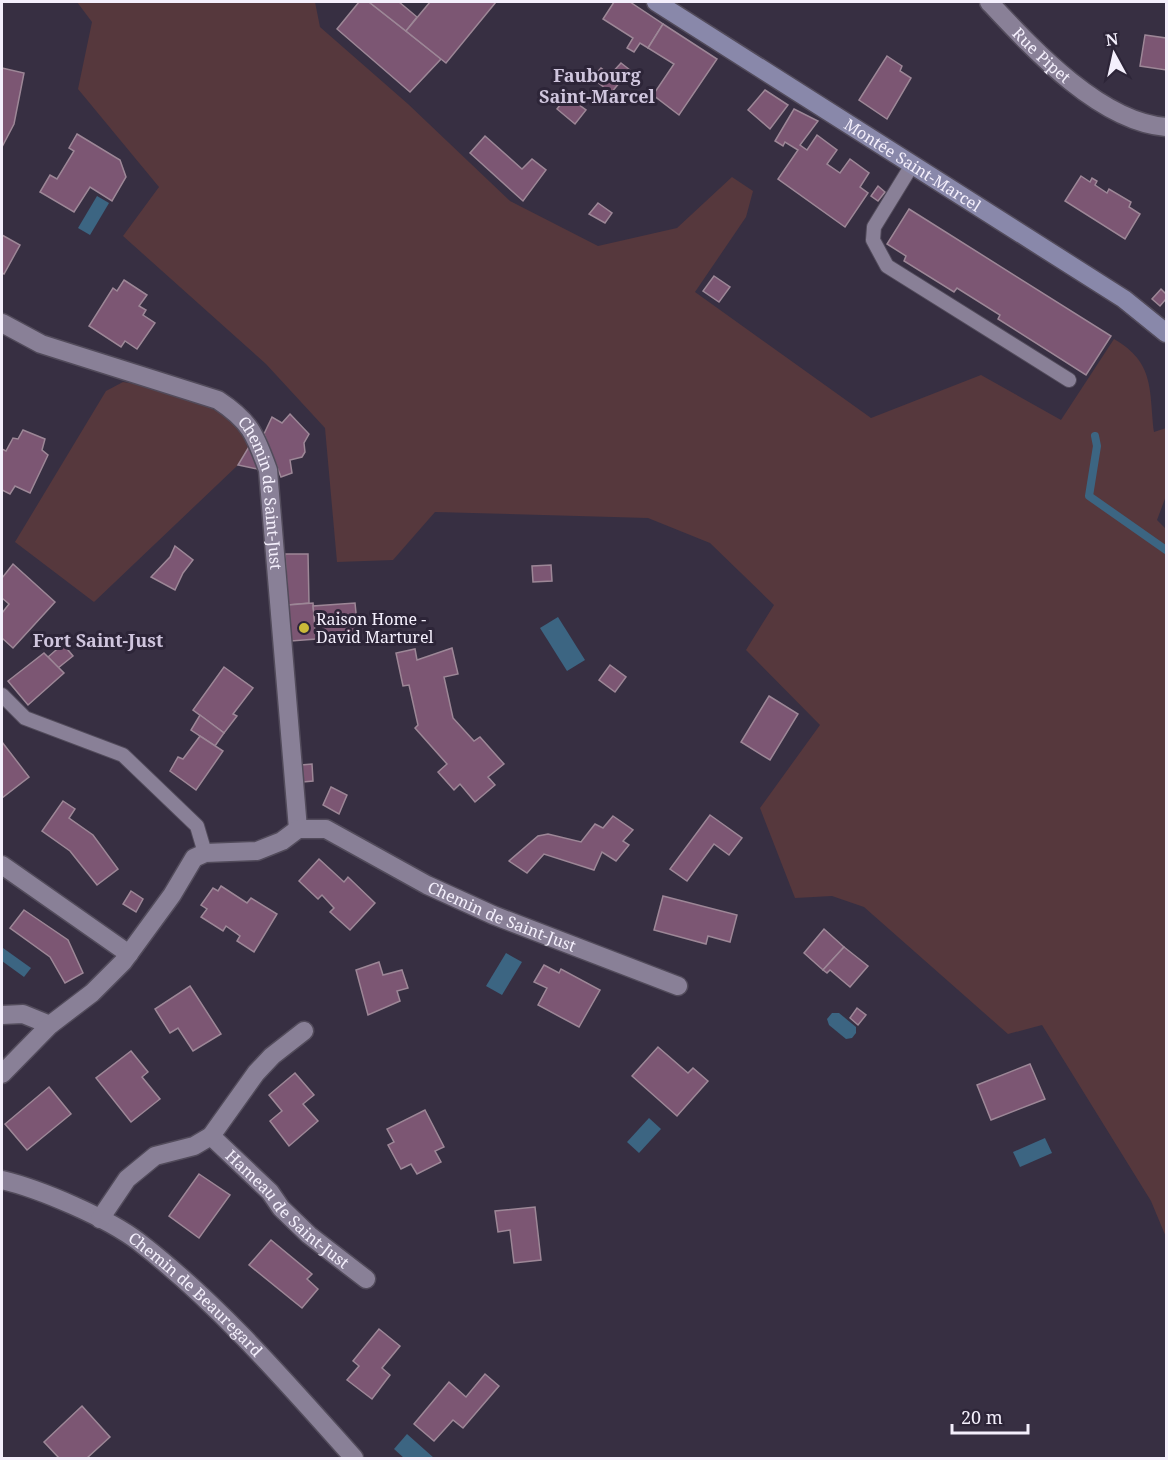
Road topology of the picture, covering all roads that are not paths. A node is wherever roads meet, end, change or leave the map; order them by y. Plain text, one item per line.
1 (656, 2) edge
2 (989, 2) edge
3 (1167, 127) edge
4 (912, 165) junction
5 (2, 323) edge
6 (1167, 333) edge
7 (1069, 380) dead end
8 (2, 696) edge
9 (298, 829) junction
10 (205, 853) junction
11 (2, 865) edge
12 (129, 954) junction
13 (678, 986) dead end
14 (2, 1015) edge
15 (50, 1025) junction
16 (303, 1031) dead end
17 (2, 1074) edge
18 (211, 1136) junction
19 (2, 1180) edge
20 (100, 1220) junction
21 (366, 1279) dead end
22 (354, 1458) edge

1 - 4 main road, Montée Saint-Marcel
2 - 3 street, Rue Pipet
4 - 6 main road, Montée Saint-Marcel
4 - 7 lane
5 - 9 street, Chemin de Saint-Just
8 - 10 lane
9 - 10 street
9 - 13 street, Chemin de Saint-Just
10 - 12 street
11 - 12 street
12 - 15 street
14 - 15 street
15 - 17 street
16 - 18 street, Hameau de Saint-Just
18 - 20 street, Hameau de Saint-Just
18 - 21 street, Hameau de Saint-Just
19 - 20 street, Chemin de Beauregard
20 - 22 street, Chemin de Beauregard

